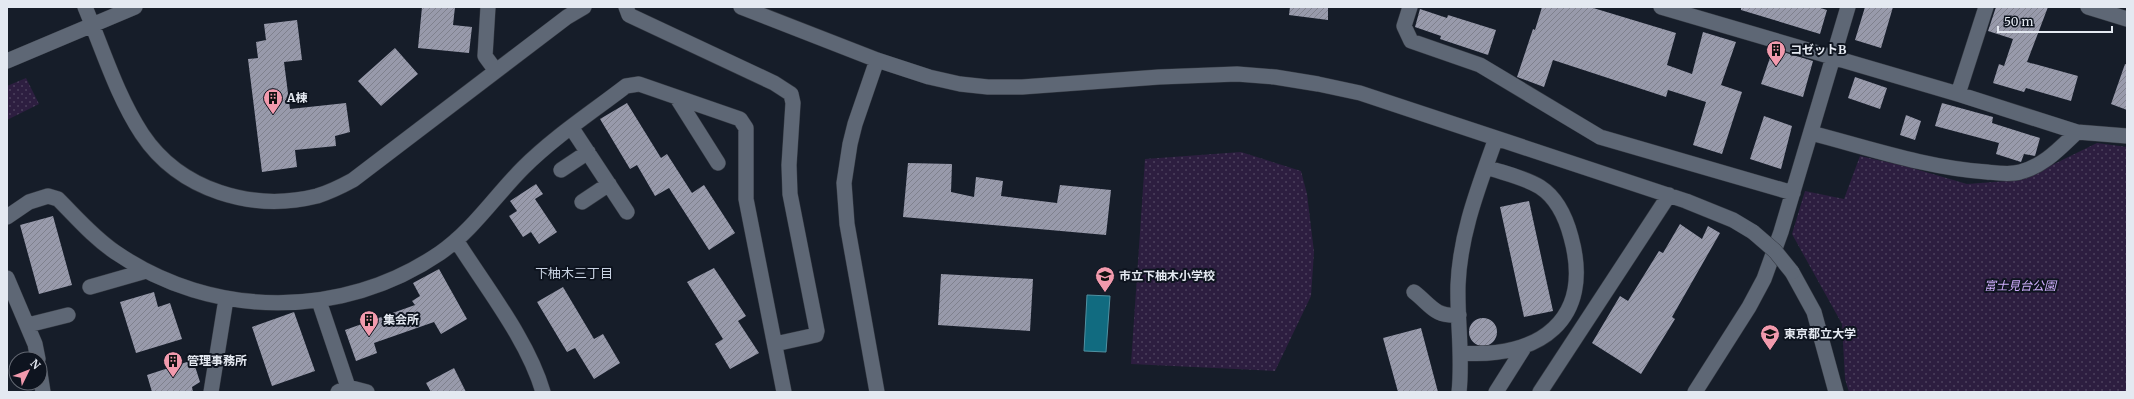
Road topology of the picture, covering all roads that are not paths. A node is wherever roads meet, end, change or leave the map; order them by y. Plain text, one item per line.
1 (85, 7) edge
2 (135, 7) edge
3 (488, 7) edge
4 (626, 7) edge
5 (741, 7) edge
6 (1410, 7) edge
7 (1661, 7) edge
8 (1848, 7) edge
9 (1986, 7) edge
10 (2088, 7) edge
11 (580, 8) edge
12 (2127, 19) edge
13 (92, 25) junction
14 (1833, 59) junction
15 (877, 60) junction
16 (7, 61) edge
17 (496, 71) junction
18 (1958, 94) junction
19 (677, 98) junction
20 (572, 127) junction
21 (2077, 132) junction
22 (1812, 133) junction
23 (2127, 136) edge
24 (1496, 138) junction
25 (588, 152) junction
26 (718, 163) dead end
27 (1486, 167) junction
28 (561, 170) dead end
29 (610, 184) junction
30 (1793, 193) junction
31 (1669, 195) junction
32 (582, 202) dead end
33 (626, 212) dead end
34 (7, 217) edge
35 (456, 240) junction
36 (146, 271) junction
37 (7, 278) edge
38 (90, 287) dead end
39 (1414, 292) dead end
40 (226, 299) junction
41 (319, 301) junction
42 (68, 315) dead end
43 (1459, 315) junction
44 (28, 326) junction
45 (775, 344) junction
46 (1525, 346) junction
47 (36, 351) edge
48 (1461, 353) junction
49 (343, 389) edge
50 (211, 392) edge
51 (367, 392) edge
52 (543, 392) edge
53 (784, 392) edge
54 (877, 392) edge
55 (1459, 392) edge
56 (1496, 392) edge
57 (1540, 392) edge
58 (1695, 392) edge
59 (1836, 392) edge

1 - 13 street
2 - 13 street
3 - 17 street
4 - 45 street
5 - 15 street
6 - 30 street
7 - 14 street
8 - 14 street
9 - 18 street
10 - 12 street
11 - 17 street
13 - 16 street
13 - 17 street
14 - 18 street
14 - 22 street
15 - 24 street
15 - 54 street
18 - 21 street
19 - 20 street
19 - 26 street
19 - 45 street
20 - 25 street
20 - 35 street
21 - 22 street
21 - 23 street
22 - 30 street
24 - 27 street
24 - 31 street
25 - 28 street
25 - 29 street
27 - 43 street
27 - 46 street
29 - 32 street
29 - 33 street
30 - 58 street
31 - 57 street
31 - 59 street, bridge
34 - 36 street
35 - 41 street
35 - 52 street
36 - 38 street
36 - 40 street
37 - 44 street
39 - 43 street
40 - 41 street
40 - 50 street
41 - 49 street
42 - 44 street
43 - 48 street
44 - 47 street
45 - 53 street
46 - 48 street
46 - 56 street
48 - 55 street
49 - 51 street

